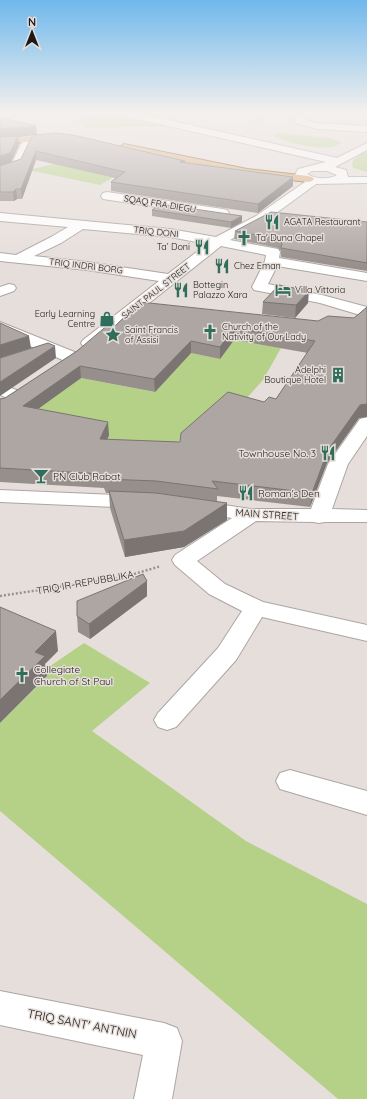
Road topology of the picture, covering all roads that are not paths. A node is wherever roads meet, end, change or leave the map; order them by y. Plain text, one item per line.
1 (17, 164) edge
2 (210, 164) edge
3 (316, 164) edge
4 (344, 164) edge
5 (337, 170) junction
6 (0, 171) edge
7 (309, 176) junction
8 (367, 177) edge
9 (367, 180) edge
10 (107, 196) dead end
11 (283, 215) edge
12 (264, 216) junction
13 (0, 218) edge
14 (80, 225) junction
15 (219, 241) junction
16 (0, 257) edge
17 (273, 257) junction
18 (19, 258) junction
19 (0, 266) edge
20 (367, 277) edge
21 (172, 278) junction
22 (344, 305) junction
23 (136, 307) junction
24 (158, 309) edge
25 (367, 312) edge
26 (327, 317) edge
27 (0, 327) edge
28 (50, 348) junction
29 (29, 355) edge
30 (0, 389) edge
31 (0, 406) edge
32 (367, 423) edge
33 (0, 496) edge
34 (156, 502) edge
35 (179, 505) edge
36 (251, 515) junction
37 (367, 516) edge
38 (319, 517) junction
39 (256, 608) junction
40 (367, 633) edge
41 (167, 720) dead end
42 (290, 781) dead end
43 (367, 803) edge
44 (0, 1008) edge
45 (153, 1099) edge

1 - 6 street
2 - 7 main road
3 - 5 street
4 - 5 street
5 - 7 street
5 - 7 street
5 - 8 street
5 - 9 street
7 - 12 street, SAINT PAUL STREET
10 - 12 street, SQAQ FRA DIEGU
11 - 12 street, SQAQ FRA DIEGU
12 - 15 street, SAINT PAUL STREET
13 - 14 street, TRIQ DONI
14 - 15 street, TRIQ DONI
14 - 18 street
15 - 17 street, TRIQ DONI
15 - 21 street, SAINT PAUL STREET
16 - 18 street, TRIQ INDRÌ BORG
17 - 20 street, TRIQ DONI
17 - 22 street
18 - 19 street
18 - 21 street, TRIQ INDRÌ BORG
21 - 23 street, SAINT PAUL STREET
22 - 25 street
22 - 26 street
23 - 24 street
23 - 28 street, SAINT PAUL STREET
27 - 28 street
28 - 29 street
30 - 31 street
32 - 38 street
33 - 34 street
35 - 36 street, MAIN STREET
36 - 38 street, MAIN STREET
36 - 39 street
37 - 38 street, MAIN STREET
39 - 40 street
39 - 41 street
42 - 43 street
44 - 45 street, TRIQ SANT' ANTNIN

